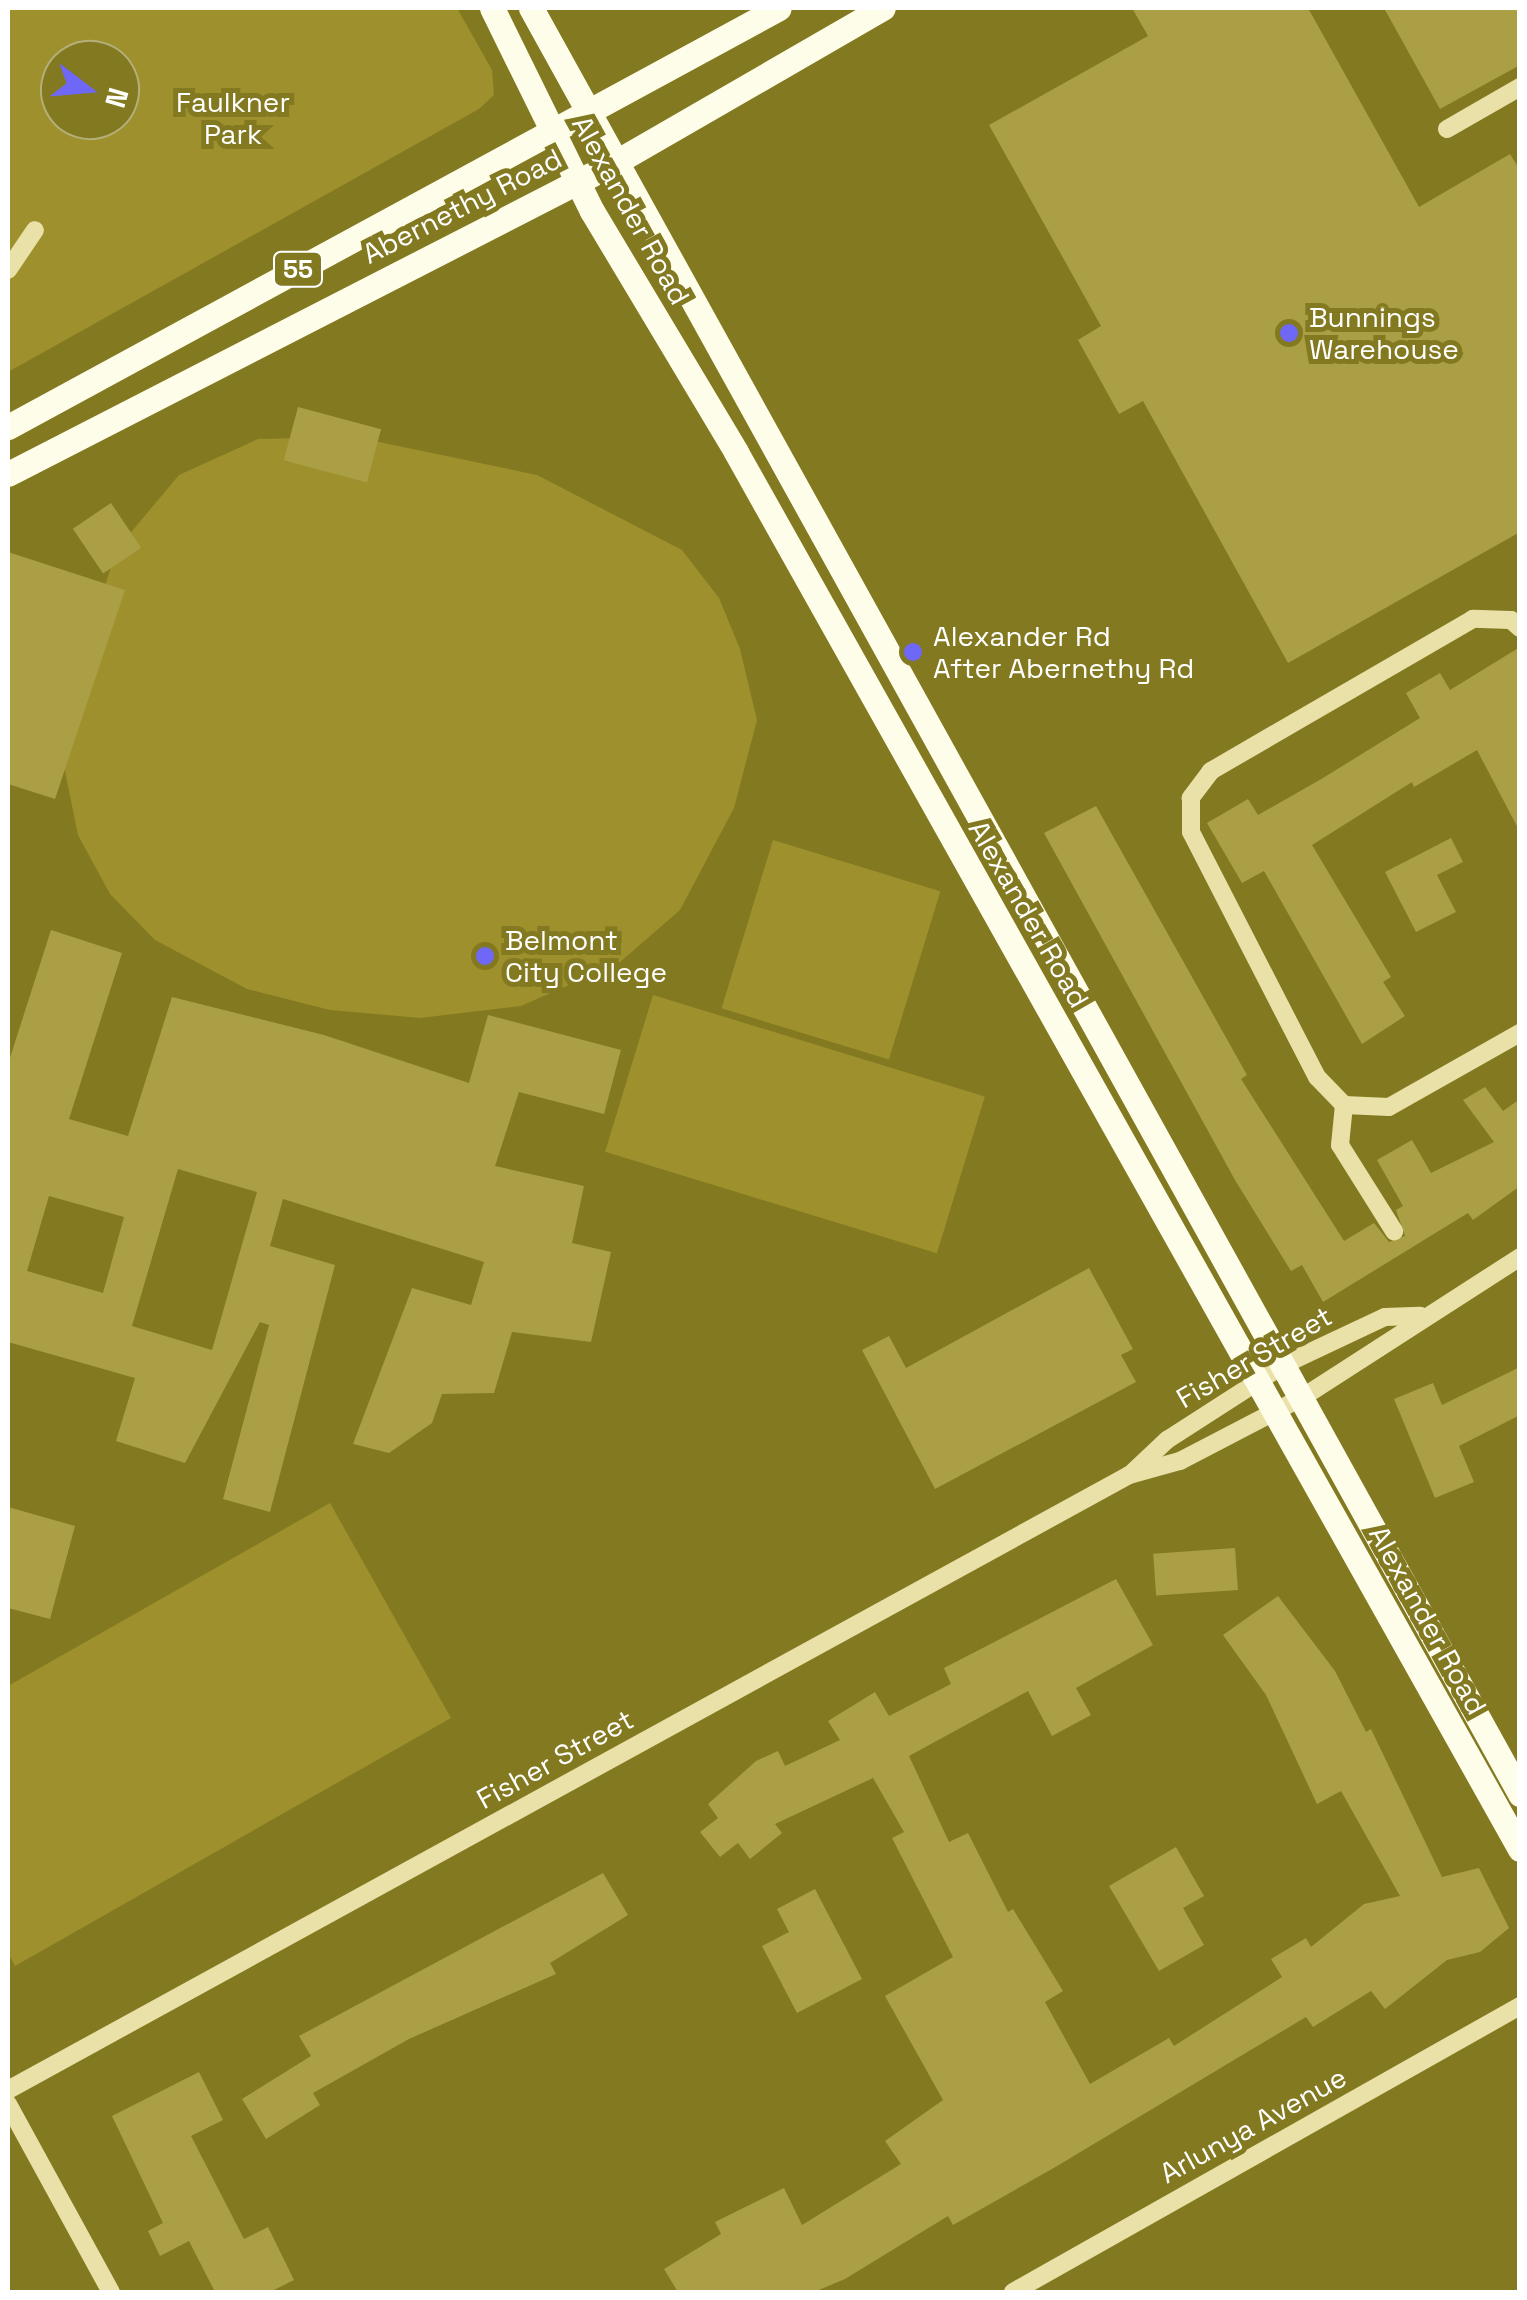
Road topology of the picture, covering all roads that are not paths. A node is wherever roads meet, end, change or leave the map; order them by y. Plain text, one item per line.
1 (492, 8) edge
2 (530, 8) edge
3 (779, 8) edge
4 (884, 8) edge
5 (1520, 87) edge
6 (588, 112) junction
7 (1447, 128) dead end
8 (553, 130) junction
9 (616, 162) junction
10 (577, 181) junction
11 (34, 230) dead end
12 (8, 270) edge
13 (8, 427) edge
14 (8, 474) edge
15 (1520, 628) edge
16 (1520, 1033) edge
17 (1344, 1105) junction
18 (1394, 1231) dead end
19 (1520, 1257) edge
20 (1420, 1316) junction
21 (1285, 1364) junction
22 (1260, 1378) junction
23 (1303, 1397) junction
24 (1277, 1409) junction
25 (1129, 1476) junction
26 (1520, 1794) edge
27 (1520, 1849) edge
28 (1520, 2006) edge
29 (8, 2090) edge
30 (8, 2104) edge
31 (111, 2292) edge
32 (1013, 2292) edge

1 - 8 main road, Alexander Road
2 - 6 main road, Alexander Road
3 - 6 main road, Abernethy Road / 55
4 - 9 main road, Abernethy Road / 55
5 - 7 street
6 - 8 main road, Abernethy Road / 55
6 - 9 main road, Alexander Road
8 - 10 main road, Alexander Road
8 - 13 main road, Abernethy Road / 55
9 - 10 main road, Abernethy Road / 55
9 - 21 main road, Alexander Road
10 - 14 main road, Abernethy Road / 55
10 - 22 main road, Alexander Road
11 - 12 street
15 - 17 street
16 - 17 street
17 - 18 street
19 - 20 street, Fisher Street
20 - 21 street, Fisher Street
20 - 23 street, Fisher Street
21 - 22 street, Fisher Street
21 - 23 main road, Alexander Road
22 - 24 main road, Alexander Road
22 - 25 street, Fisher Street
23 - 24 street, Fisher Street
23 - 26 main road, Alexander Road
24 - 25 street, Fisher Street
24 - 27 main road, Alexander Road
25 - 29 street, Fisher Street
28 - 32 street, Arlunya Avenue
30 - 31 street

